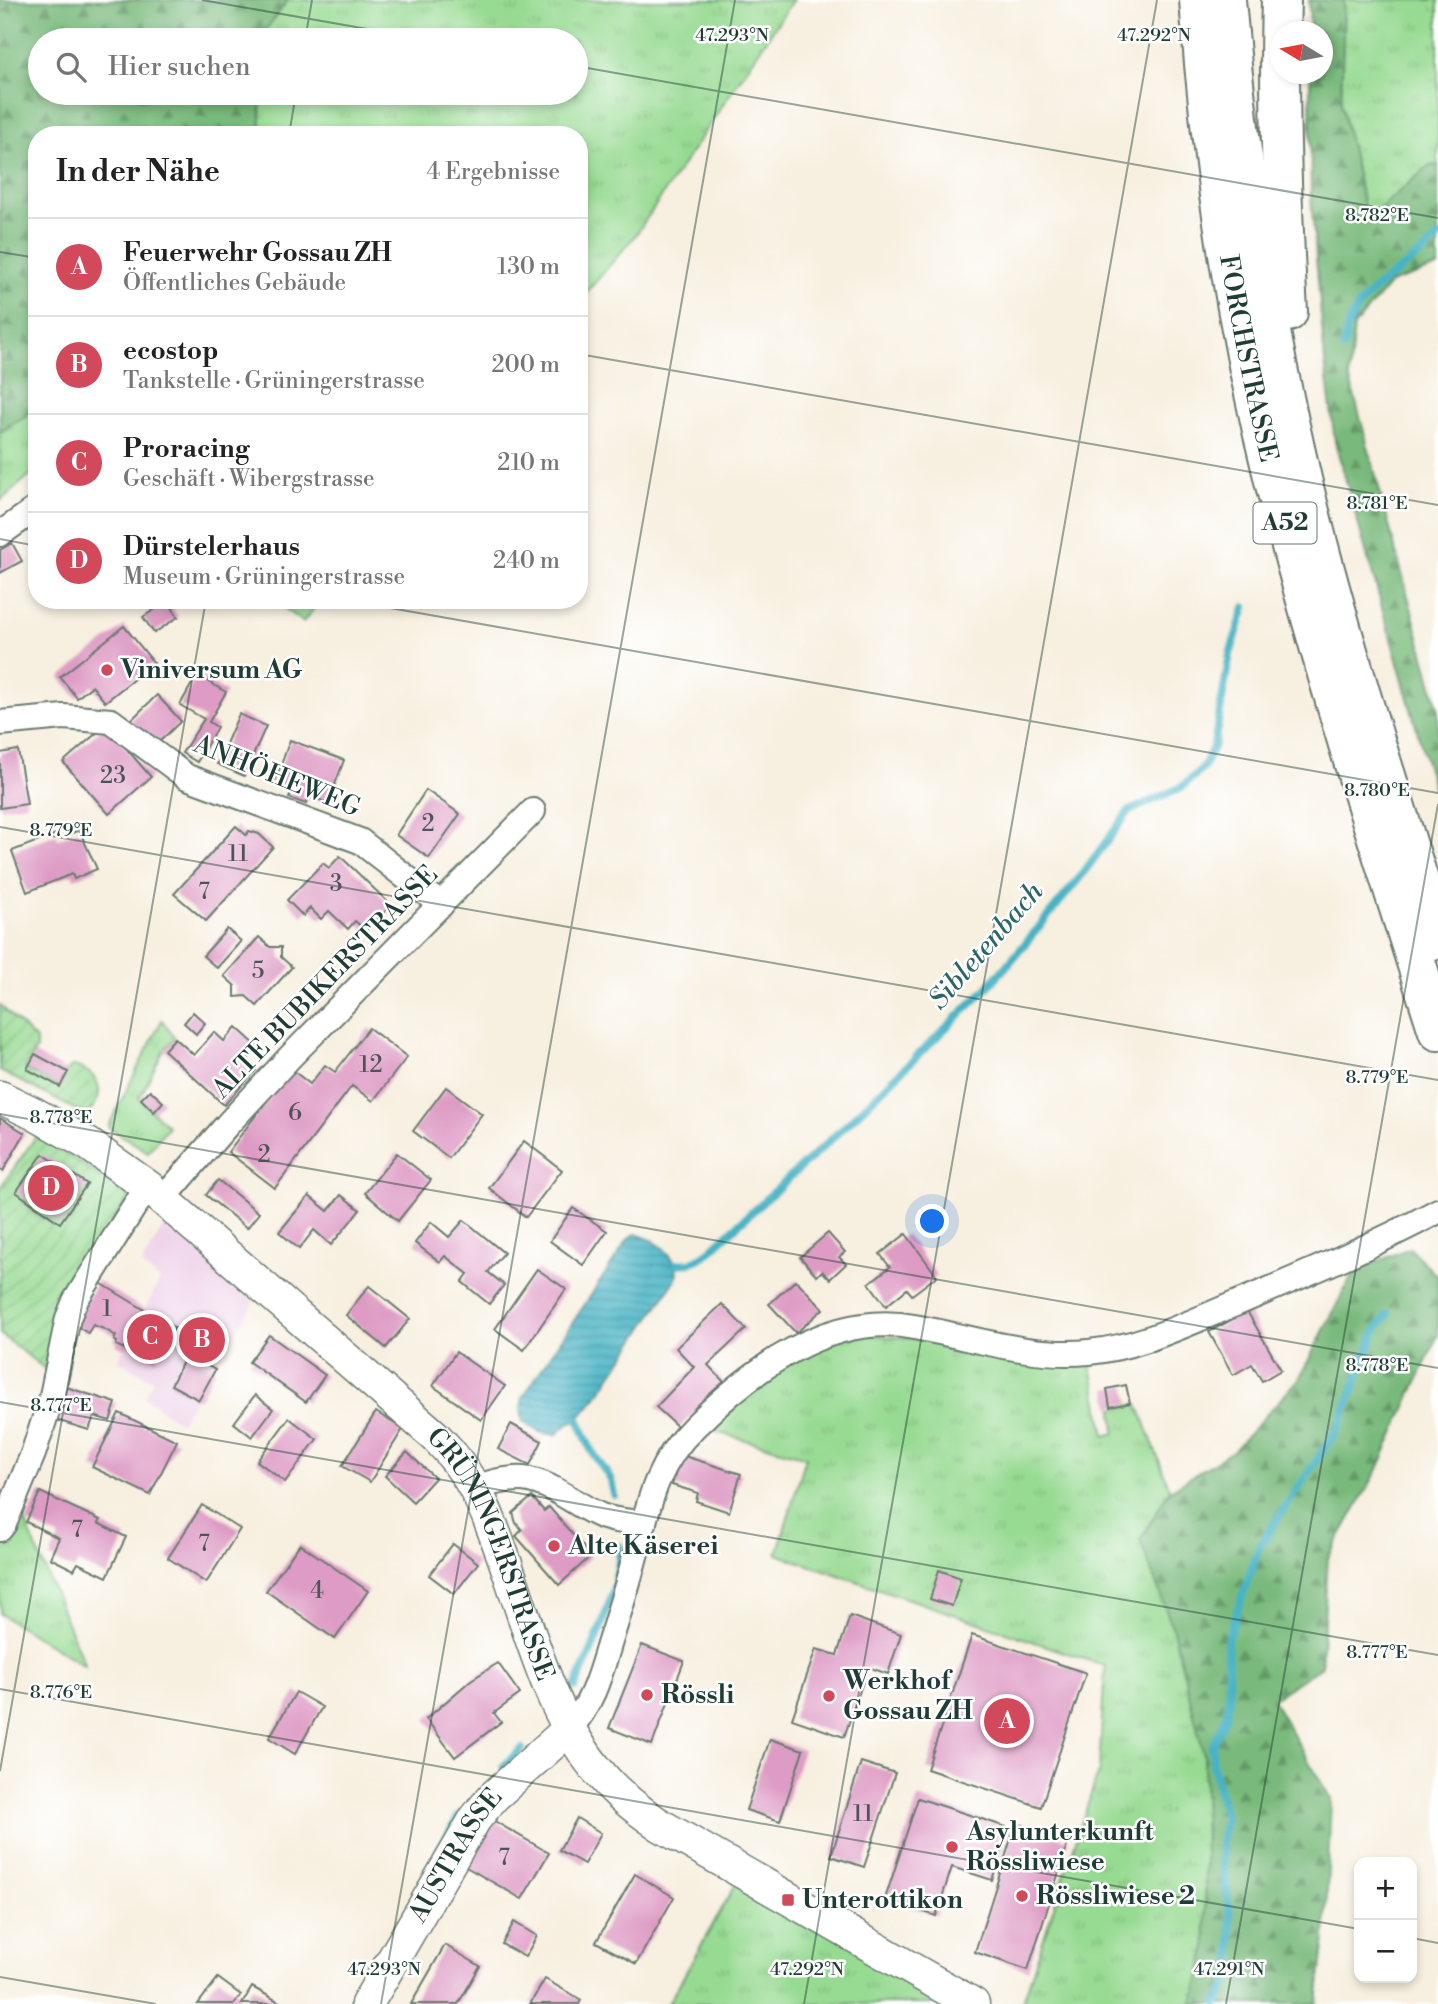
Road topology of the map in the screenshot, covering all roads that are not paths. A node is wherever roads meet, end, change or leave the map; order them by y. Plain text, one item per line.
1 (1199, 0) edge
2 (1226, 0) edge
3 (1281, 0) edge
4 (1296, 450) junction
5 (28, 515) edge
6 (0, 534) edge
7 (0, 723) edge
8 (533, 811) dead end
9 (441, 905) junction
10 (1438, 940) edge
11 (1438, 1031) edge
12 (0, 1097) edge
13 (157, 1193) junction
14 (1438, 1211) edge
15 (475, 1487) junction
16 (644, 1523) junction
17 (0, 1529) edge
18 (569, 1729) junction
19 (367, 2004) edge
20 (972, 2004) edge

1 - 11 highway, FORCHSTRASSE / A52
2 - 4 highway, FORCHSTRASSE / A52
3 - 4 highway
4 - 10 highway, FORCHSTRASSE / A52
5 - 6 street
7 - 9 street, ANHÖHEWEG
8 - 9 street, ALTE BUBIKERSTRASSE
9 - 13 street, ALTE BUBIKERSTRASSE
12 - 13 street, GRÜNINGERSTRASSE
13 - 15 street, GRÜNINGERSTRASSE
13 - 17 street, ALTE BUBIKERSTRASSE
14 - 16 street
15 - 16 street
15 - 18 street, GRÜNINGERSTRASSE
16 - 18 street
18 - 19 street, AUSTRASSE
18 - 20 street, GRÜNINGERSTRASSE

